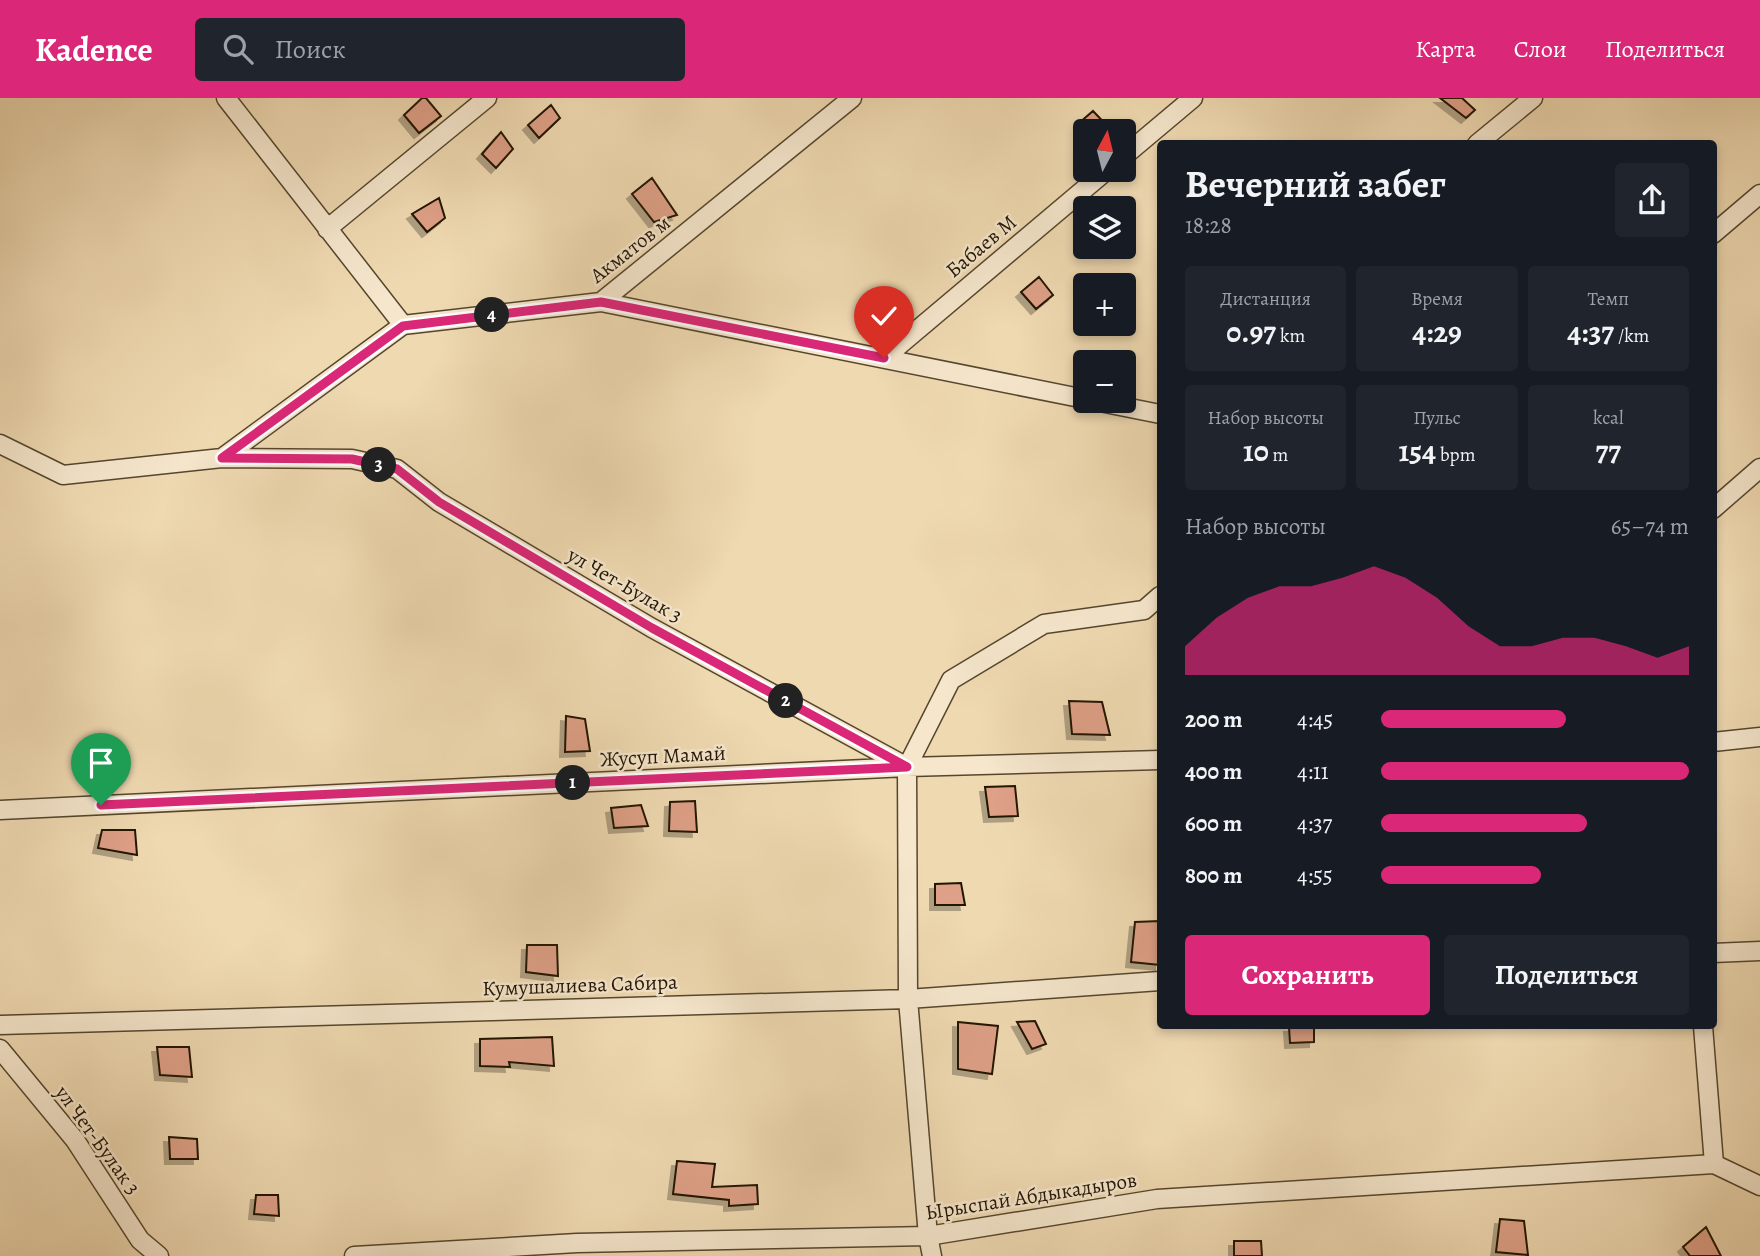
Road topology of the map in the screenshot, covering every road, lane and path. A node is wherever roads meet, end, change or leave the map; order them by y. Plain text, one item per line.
1 (226, 98) edge
2 (487, 98) edge
3 (852, 98) edge
4 (1193, 98) edge
5 (1533, 98) edge
6 (1482, 140) edge
7 (1136, 146) edge
8 (1093, 182) edge
9 (1760, 194) edge
10 (327, 229) junction
11 (1717, 231) edge
12 (601, 302) junction
13 (403, 326) junction
14 (884, 358) junction
15 (1073, 397) edge
16 (1136, 406) edge
17 (1156, 409) edge
18 (0, 444) edge
19 (222, 458) junction
20 (1760, 468) edge
21 (1717, 506) edge
22 (1157, 599) edge
23 (1760, 737) edge
24 (1717, 742) edge
25 (1157, 760) edge
26 (907, 767) junction
27 (0, 810) edge
28 (1760, 951) edge
29 (1717, 953) edge
30 (1157, 981) edge
31 (908, 999) junction
32 (0, 1025) edge
33 (1703, 1029) edge
34 (0, 1049) edge
35 (1714, 1164) junction
36 (1760, 1186) edge
37 (928, 1236) junction
38 (159, 1256) edge
39 (354, 1256) edge
40 (932, 1256) edge

1 - 10 street
2 - 10 street
3 - 12 street, Акматов м
4 - 7 street
5 - 6 street
8 - 14 street, Бабаев М
9 - 11 street
10 - 13 street
12 - 13 street, Акматов м
12 - 14 street
13 - 19 street, Акматов м
14 - 15 street
16 - 17 street
18 - 19 street, ул Чет-Булак 3
19 - 26 street, ул Чет-Булак 3
20 - 21 street
22 - 26 street
23 - 24 street
25 - 26 street, Жусуп Мамай
26 - 27 street, Жусуп Мамай
26 - 31 street
28 - 29 street
30 - 31 street, Кумушалиева Сабира
31 - 32 street, Кумушалиева Сабира
31 - 37 street
33 - 35 street
34 - 38 street, ул Чет-Булак 3
35 - 36 street
35 - 37 street, Ырыспай Абдыкадыров
37 - 39 street, Ырыспай Абдыкадыров
37 - 40 street

